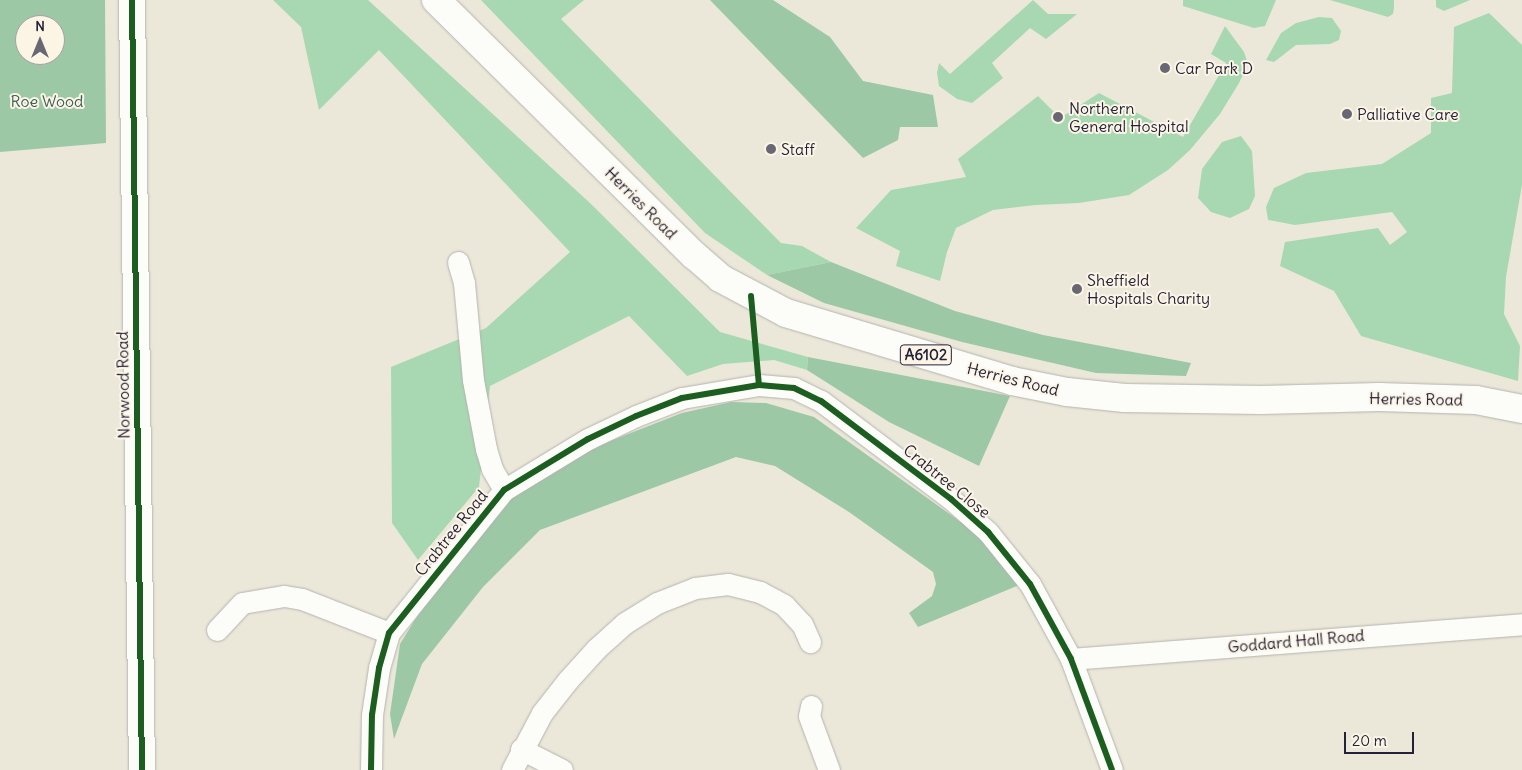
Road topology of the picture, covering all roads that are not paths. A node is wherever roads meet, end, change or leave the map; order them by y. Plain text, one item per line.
1 (132, 0) edge
2 (420, 0) edge
3 (441, 6) edge
4 (458, 262) dead end
5 (759, 385) joint
6 (1522, 409) edge
7 (504, 490) junction
8 (1522, 624) edge
9 (216, 630) dead end
10 (389, 633) junction
11 (810, 642) dead end
12 (1071, 659) junction
13 (811, 706) dead end
14 (521, 749) junction
15 (142, 770) edge
16 (371, 770) edge
17 (512, 770) edge
18 (562, 770) edge
19 (830, 770) edge
20 (1112, 770) edge

1 - 15 street, Norwood Road
2 - 3 main road, Herries Road / A6102
3 - 6 main road, Herries Road / A6102
4 - 7 street
5 - 7 street, Crabtree Road
5 - 12 street, Crabtree Close
7 - 10 street, Crabtree Road
8 - 12 street, Goddard Hall Road
9 - 10 street
10 - 16 street, Crabtree Road
11 - 14 street
12 - 20 street, Crabtree Close
13 - 19 street
14 - 17 street
14 - 18 street

